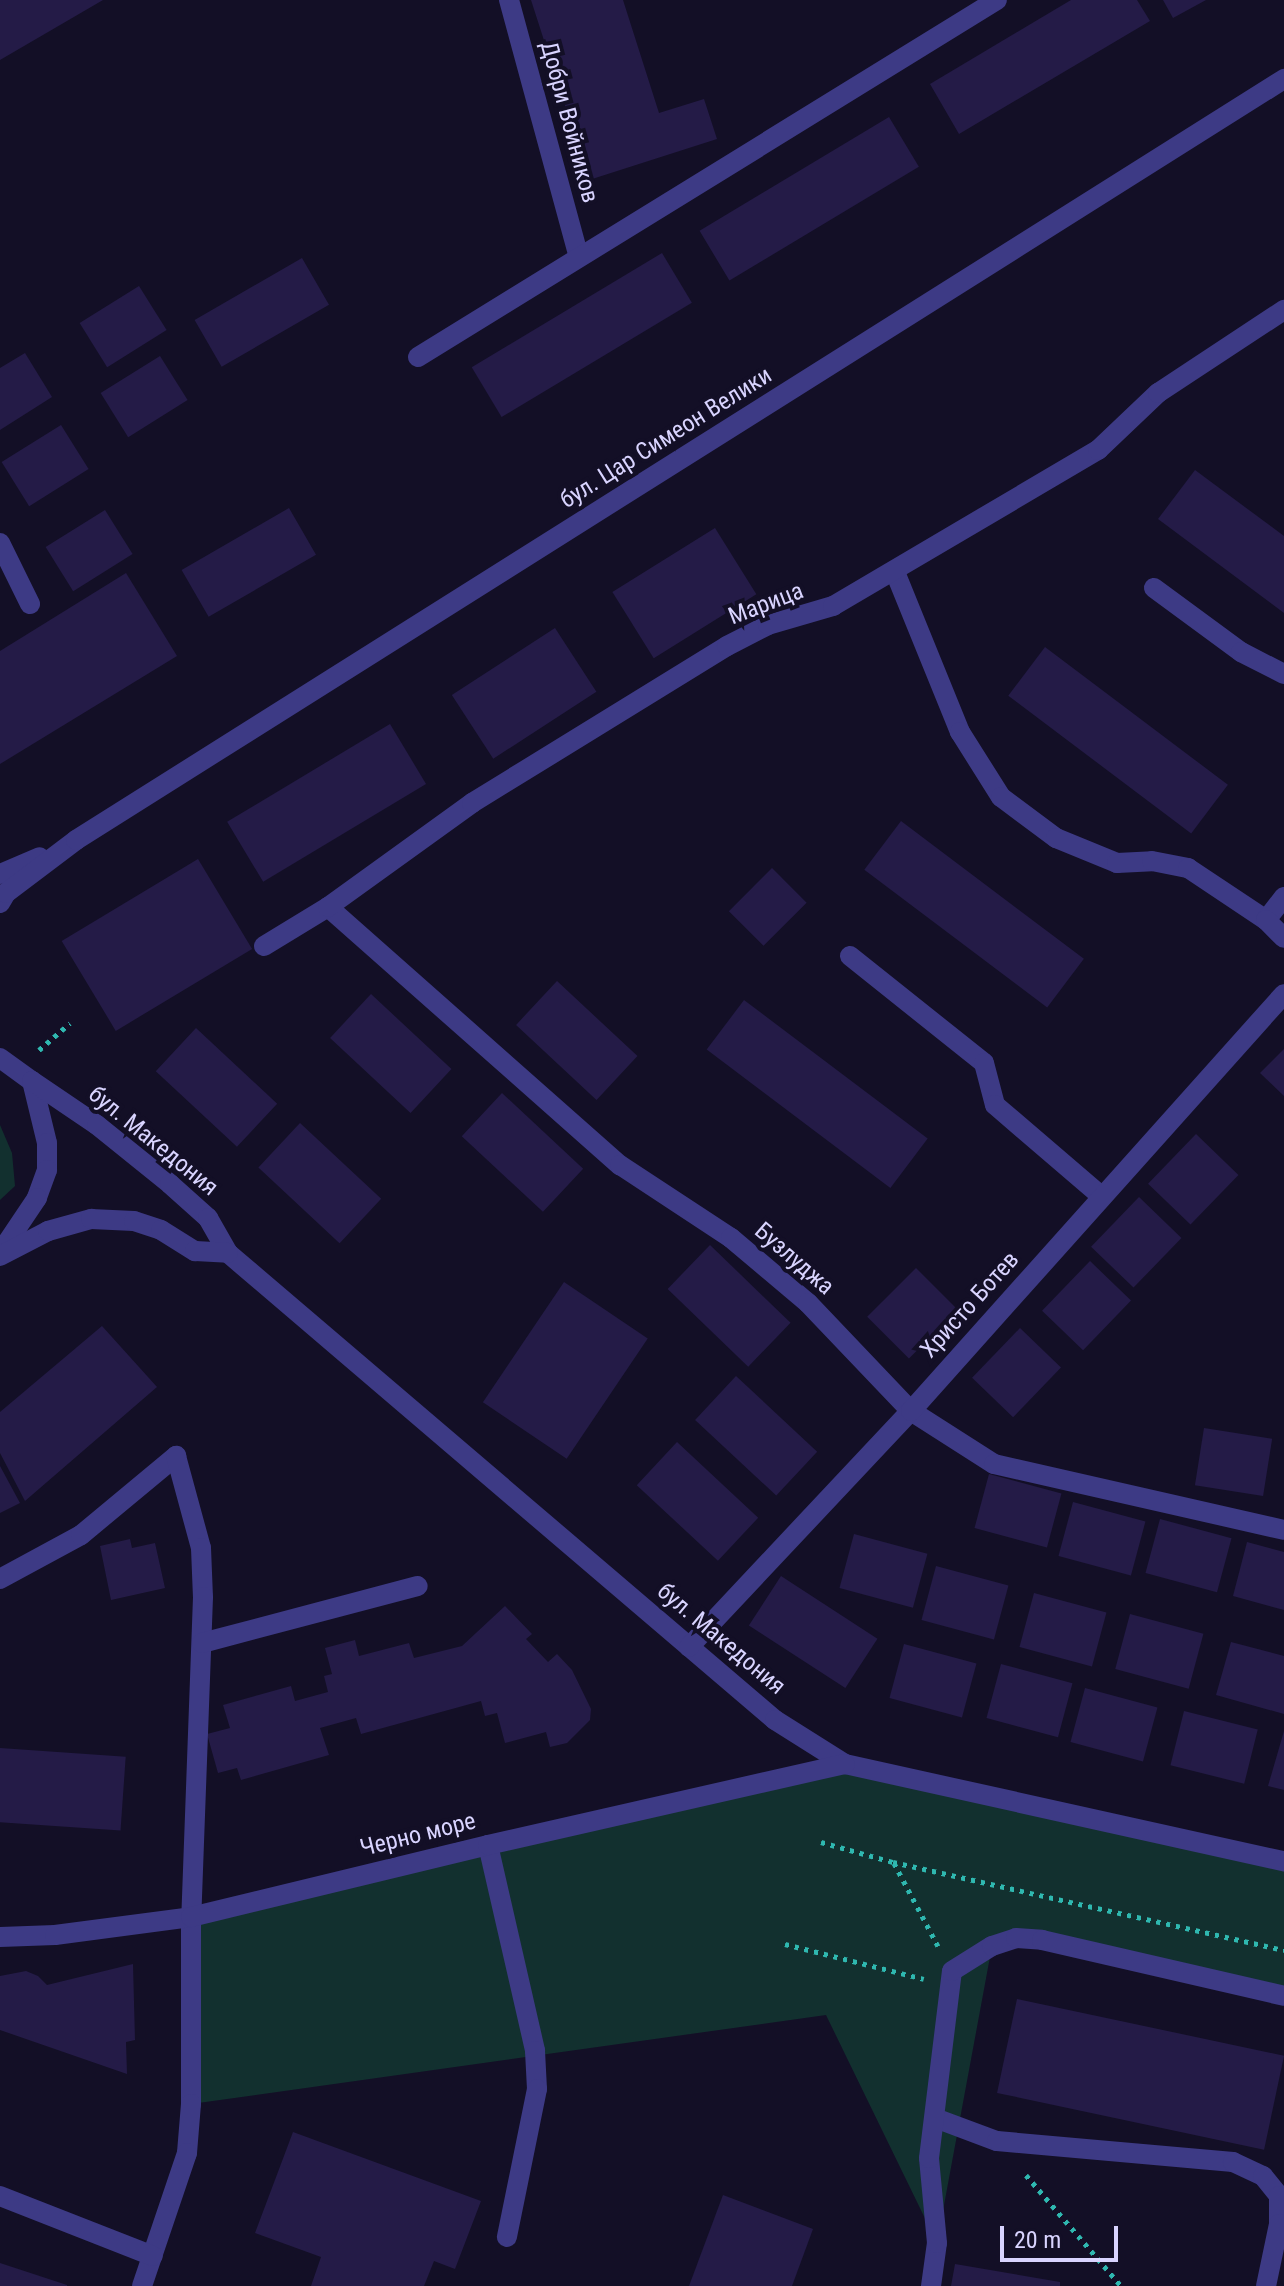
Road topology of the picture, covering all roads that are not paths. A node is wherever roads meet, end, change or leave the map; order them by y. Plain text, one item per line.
1 (509, 0) edge
2 (997, 0) edge
3 (1284, 79) edge
4 (579, 257) junction
5 (1284, 310) edge
6 (418, 357) dead end
7 (0, 543) edge
8 (895, 572) junction
9 (1154, 588) dead end
10 (30, 604) dead end
11 (1284, 674) edge
12 (76, 840) junction
13 (0, 874) edge
14 (1284, 897) edge
15 (0, 903) edge
16 (328, 907) junction
17 (1266, 920) junction
18 (1284, 938) edge
19 (264, 946) dead end
20 (850, 956) dead end
21 (1284, 994) edge
22 (0, 1041) edge
23 (15, 1068) edge
24 (1101, 1196) junction
25 (228, 1253) junction
26 (0, 1254) edge
27 (911, 1411) junction
28 (1284, 1530) edge
29 (0, 1579) edge
30 (418, 1586) dead end
31 (202, 1643) junction
32 (689, 1647) junction
33 (845, 1764) junction
34 (488, 1845) junction
35 (1284, 1861) edge
36 (191, 1917) junction
37 (0, 1937) edge
38 (1284, 1996) edge
39 (935, 2118) junction
40 (0, 2196) edge
41 (507, 2237) dead end
42 (153, 2256) junction
43 (142, 2286) edge
44 (931, 2286) edge
45 (1266, 2286) edge

1 - 4 street, Добри Войников
2 - 4 street
3 - 12 street, бул. Цар Симеон Велики
4 - 6 street
5 - 8 street, Марица
7 - 10 street
8 - 16 street, Марица
8 - 17 street
9 - 11 street
12 - 13 street, бул. Цар Симеон Велики
12 - 15 street, бул. Цар Симеон Велики
14 - 17 street
16 - 19 street, Марица
16 - 27 street, Бузлуджа
17 - 18 street
20 - 24 street
21 - 24 street, Христо Ботев
22 - 23 street
23 - 25 street, бул. Македония
23 - 26 street
24 - 27 street, Христо Ботев
25 - 26 street
25 - 32 street, бул. Македония
27 - 28 street, Бузлуджа
27 - 32 street, Христо Ботев
29 - 31 street
30 - 31 street
31 - 36 street
32 - 33 street, бул. Македония
33 - 34 street, Черно море
33 - 35 street, бул. Македония
34 - 36 street, Черно море
34 - 41 street
36 - 37 street, Черно море
36 - 42 street
38 - 39 street
39 - 44 street
39 - 45 street
40 - 42 street
42 - 43 street

